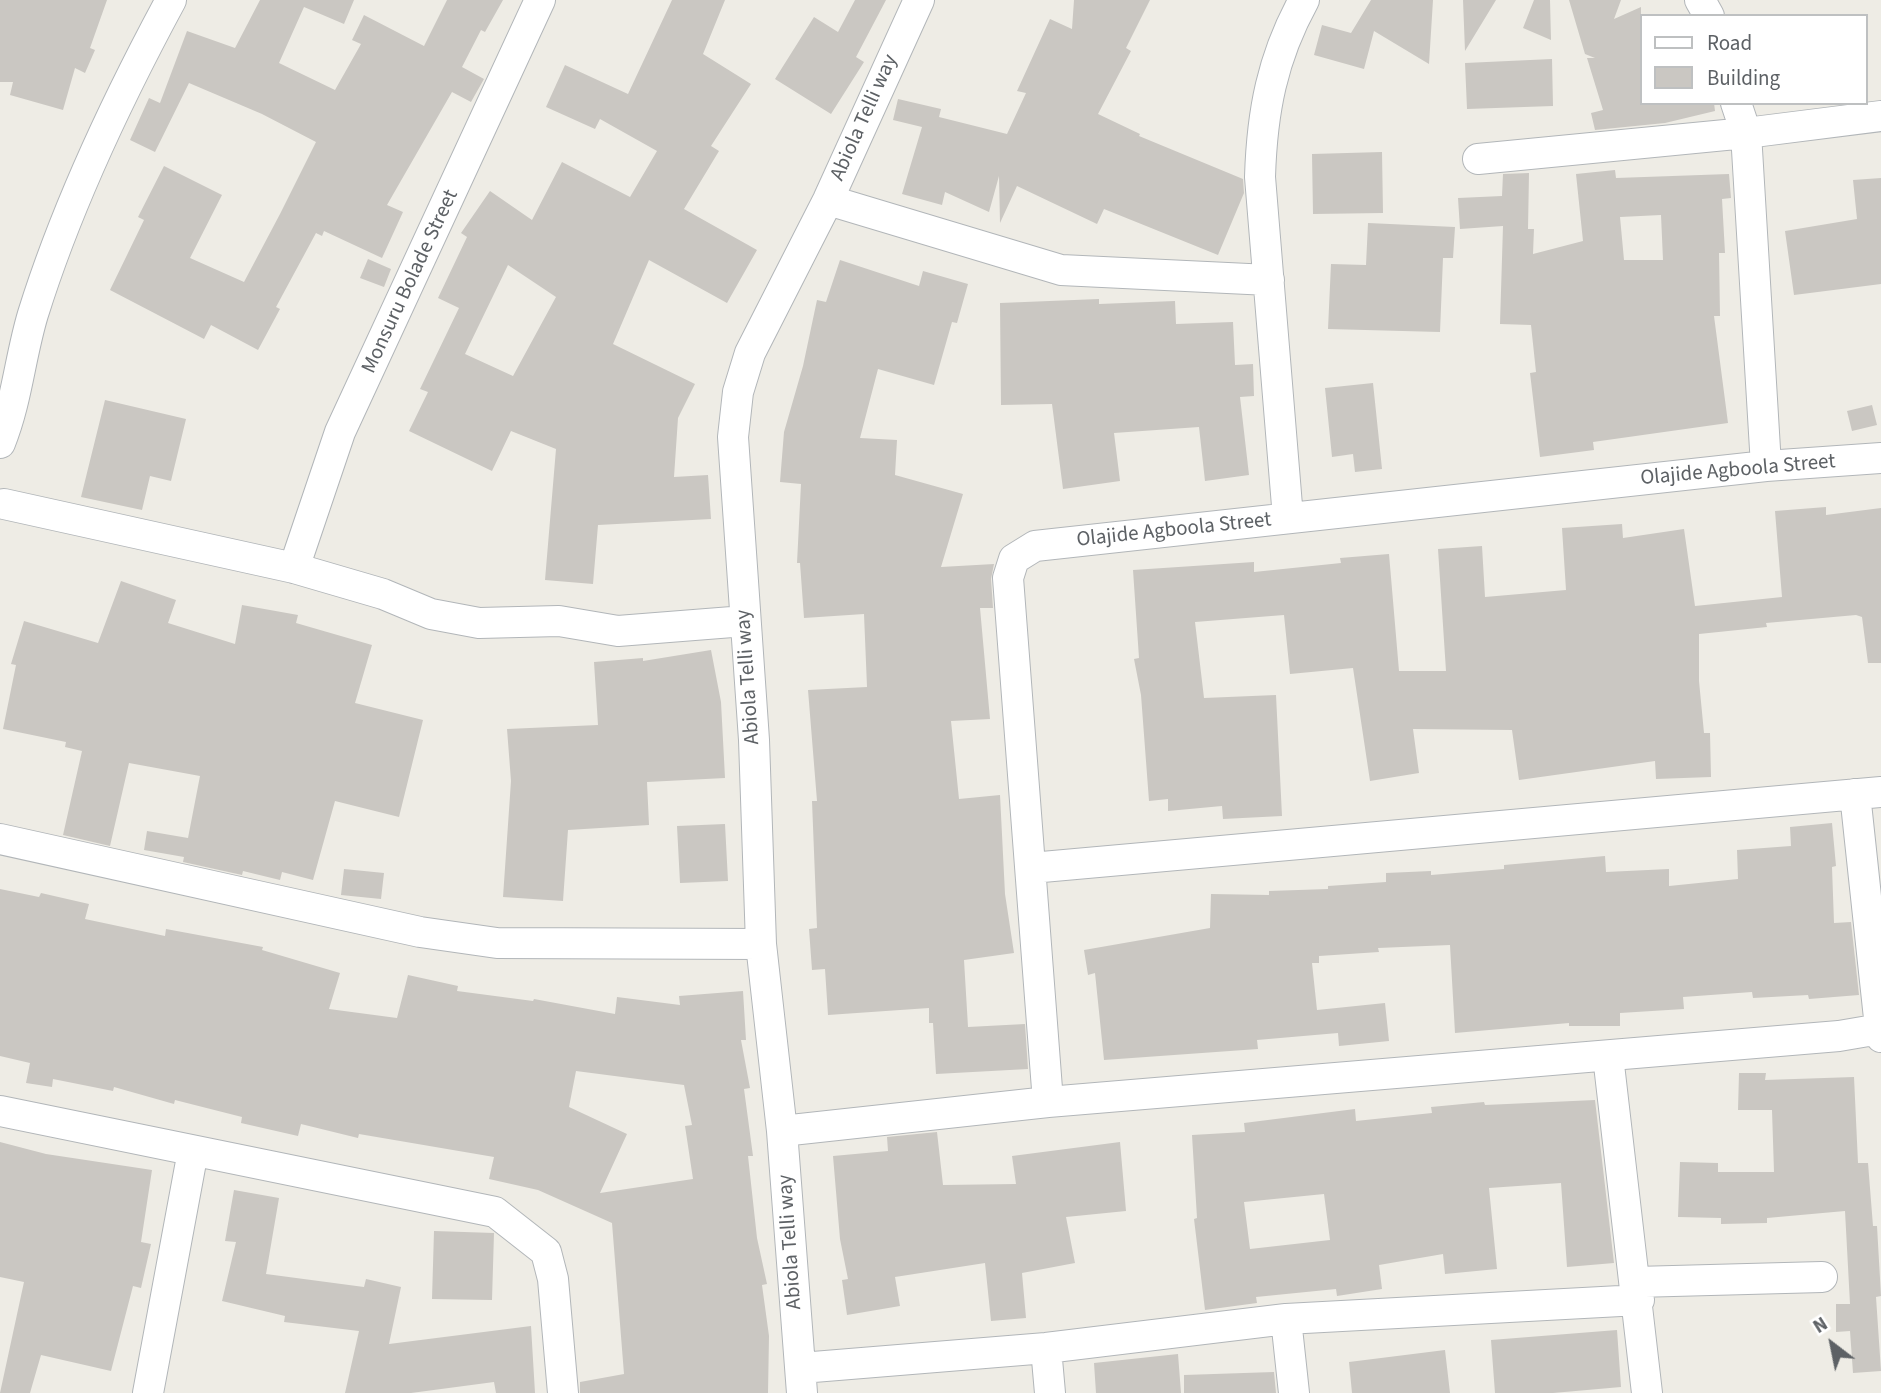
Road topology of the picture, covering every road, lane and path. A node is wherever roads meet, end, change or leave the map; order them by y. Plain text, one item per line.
1 (171, 0) edge
2 (540, 0) edge
3 (919, 0) edge
4 (1304, 0) edge
5 (1737, 105) edge
6 (1881, 116) edge
7 (1746, 133) junction
8 (1478, 159) dead end
9 (828, 200) junction
10 (1269, 281) junction
11 (0, 443) edge
12 (1881, 458) edge
13 (1766, 466) junction
14 (1, 506) edge
15 (1288, 518) junction
16 (294, 568) junction
17 (745, 621) junction
18 (1868, 793) edge
19 (0, 839) edge
20 (1031, 868) junction
21 (761, 944) junction
22 (1880, 1029) edge
23 (1881, 1037) edge
24 (1608, 1056) junction
25 (1048, 1102) junction
26 (0, 1111) edge
27 (782, 1131) junction
28 (192, 1151) junction
29 (1822, 1277) dead end
30 (1638, 1291) junction
31 (1286, 1319) junction
32 (1046, 1348) junction
33 (801, 1381) edge
34 (148, 1393) edge
35 (563, 1393) edge
36 (1050, 1393) edge
37 (1294, 1393) edge
38 (1647, 1393) edge

1 - 11 street
2 - 16 street, Monsuru Bolade Street
3 - 9 street, Abiola Telli way
4 - 10 street
5 - 7 street
6 - 7 street
7 - 8 street
7 - 13 street
9 - 10 street
9 - 17 street, Abiola Telli way
10 - 15 street
12 - 13 street, Olajide Agboola Street
13 - 15 street, Olajide Agboola Street
14 - 16 street
15 - 20 street, Olajide Agboola Street
16 - 17 street
17 - 21 street, Abiola Telli way
18 - 20 street
18 - 22 street
19 - 21 street
20 - 25 street, Olajide Agboola Street
21 - 27 street, Abiola Telli way
22 - 23 street
22 - 24 street
24 - 25 street
24 - 30 street
25 - 27 street
26 - 28 street
27 - 33 street, Abiola Telli way
28 - 34 street
28 - 35 street
29 - 30 street
30 - 31 street
30 - 38 street
31 - 32 street
31 - 37 street
32 - 33 street
32 - 36 street

